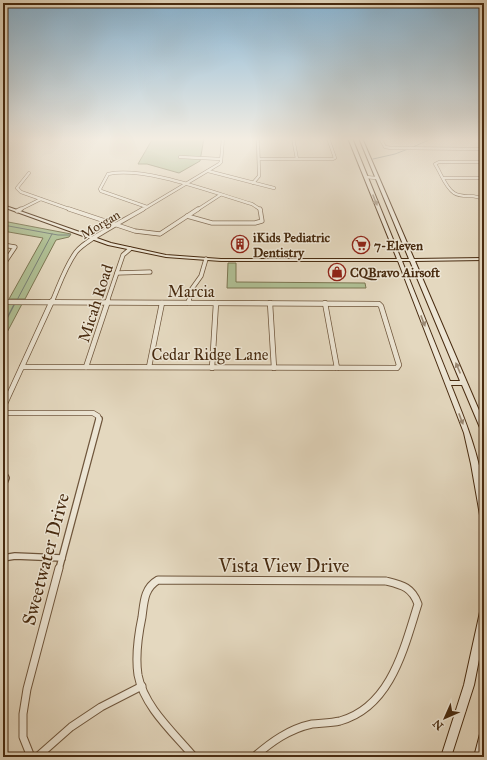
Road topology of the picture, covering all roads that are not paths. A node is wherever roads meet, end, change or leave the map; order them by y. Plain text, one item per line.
1 (29, 173) dead end
2 (109, 173) edge
3 (145, 173) edge
4 (204, 173) edge
5 (217, 173) edge
6 (259, 173) edge
7 (365, 173) edge
8 (374, 173) edge
9 (441, 173) edge
10 (366, 177) junction
11 (376, 178) junction
12 (444, 178) junction
13 (484, 178) edge
14 (253, 183) junction
15 (185, 185) junction
16 (274, 188) dead end
17 (220, 195) junction
18 (41, 199) junction
19 (484, 200) edge
20 (3, 206) edge
21 (147, 207) junction
22 (17, 211) junction
23 (187, 216) junction
24 (117, 225) junction
25 (94, 238) junction
26 (3, 245) edge
27 (130, 249) junction
28 (206, 259) junction
29 (484, 259) edge
30 (399, 260) junction
31 (412, 260) junction
32 (3, 265) edge
33 (150, 272) dead end
34 (117, 273) junction
35 (3, 302) edge
36 (52, 302) junction
37 (108, 302) junction
38 (162, 303) junction
39 (189, 303) junction
40 (216, 303) junction
41 (270, 303) junction
42 (325, 303) junction
43 (22, 367) junction
44 (86, 367) junction
45 (149, 367) junction
46 (212, 368) junction
47 (274, 368) junction
48 (338, 368) junction
49 (398, 368) joint
50 (447, 383) junction
51 (464, 383) junction
52 (3, 408) edge
53 (3, 413) edge
54 (484, 430) edge
55 (4, 473) edge
56 (3, 485) edge
57 (484, 515) edge
58 (3, 558) edge
59 (62, 558) junction
60 (484, 616) edge
61 (142, 686) junction
62 (484, 738) edge
63 (31, 757) edge
64 (37, 757) edge
65 (194, 757) edge
66 (254, 757) edge
67 (446, 757) edge
68 (479, 757) edge

1 - 18 street
2 - 21 street
3 - 15 street
4 - 15 street, Morgan
5 - 14 street
6 - 14 street
7 - 10 main road
8 - 11 main road
9 - 12 street
10 - 11 street
10 -> 30 main road
11 - 31 main road
12 - 13 street
12 - 19 street
14 - 16 street
15 - 17 street
15 - 21 street, Morgan
17 - 23 street
17 - 23 street
18 - 22 street
18 - 24 street
20 - 22 main road
21 - 24 street, Morgan
22 - 25 main road
23 - 24 street
24 - 25 street, Morgan
25 - 27 main road
25 - 36 street, Morgan
26 - 32 street
27 - 28 main road
27 - 34 street, Micah Road
28 - 30 main road
28 - 39 street
29 - 31 main road
30 - 31 main road
30 -> 50 main road
51 -> 31 main road
33 - 34 street
34 - 37 street, Micah Road
35 - 36 street, Marcia
36 - 37 street, Marcia
36 - 43 street, Morgan
37 - 38 street, Marcia
37 - 44 street, Micah Road
38 - 39 street, Marcia
38 - 45 street
39 - 40 street, Marcia
40 - 41 street, Marcia
40 - 46 street
41 - 42 street, Marcia
41 - 47 street
42 - 48 street
42 - 49 street, Marcia
43 - 44 street, Cedar Ridge Lane
43 - 52 street, Morgan
44 - 45 street, Cedar Ridge Lane
45 - 46 street, Cedar Ridge Lane
46 - 47 street, Cedar Ridge Lane
47 - 48 street, Cedar Ridge Lane
48 - 49 street, Cedar Ridge Lane
50 - 51 main road
50 -> 57 main road
51 - 54 main road
53 - 59 street, Sweetwater Drive
55 - 56 street
58 - 59 street
59 - 63 street, Sweetwater Drive
60 - 67 main road
61 - 64 street
61 - 65 street
61 - 66 street, Vista View Drive
62 - 68 main road

